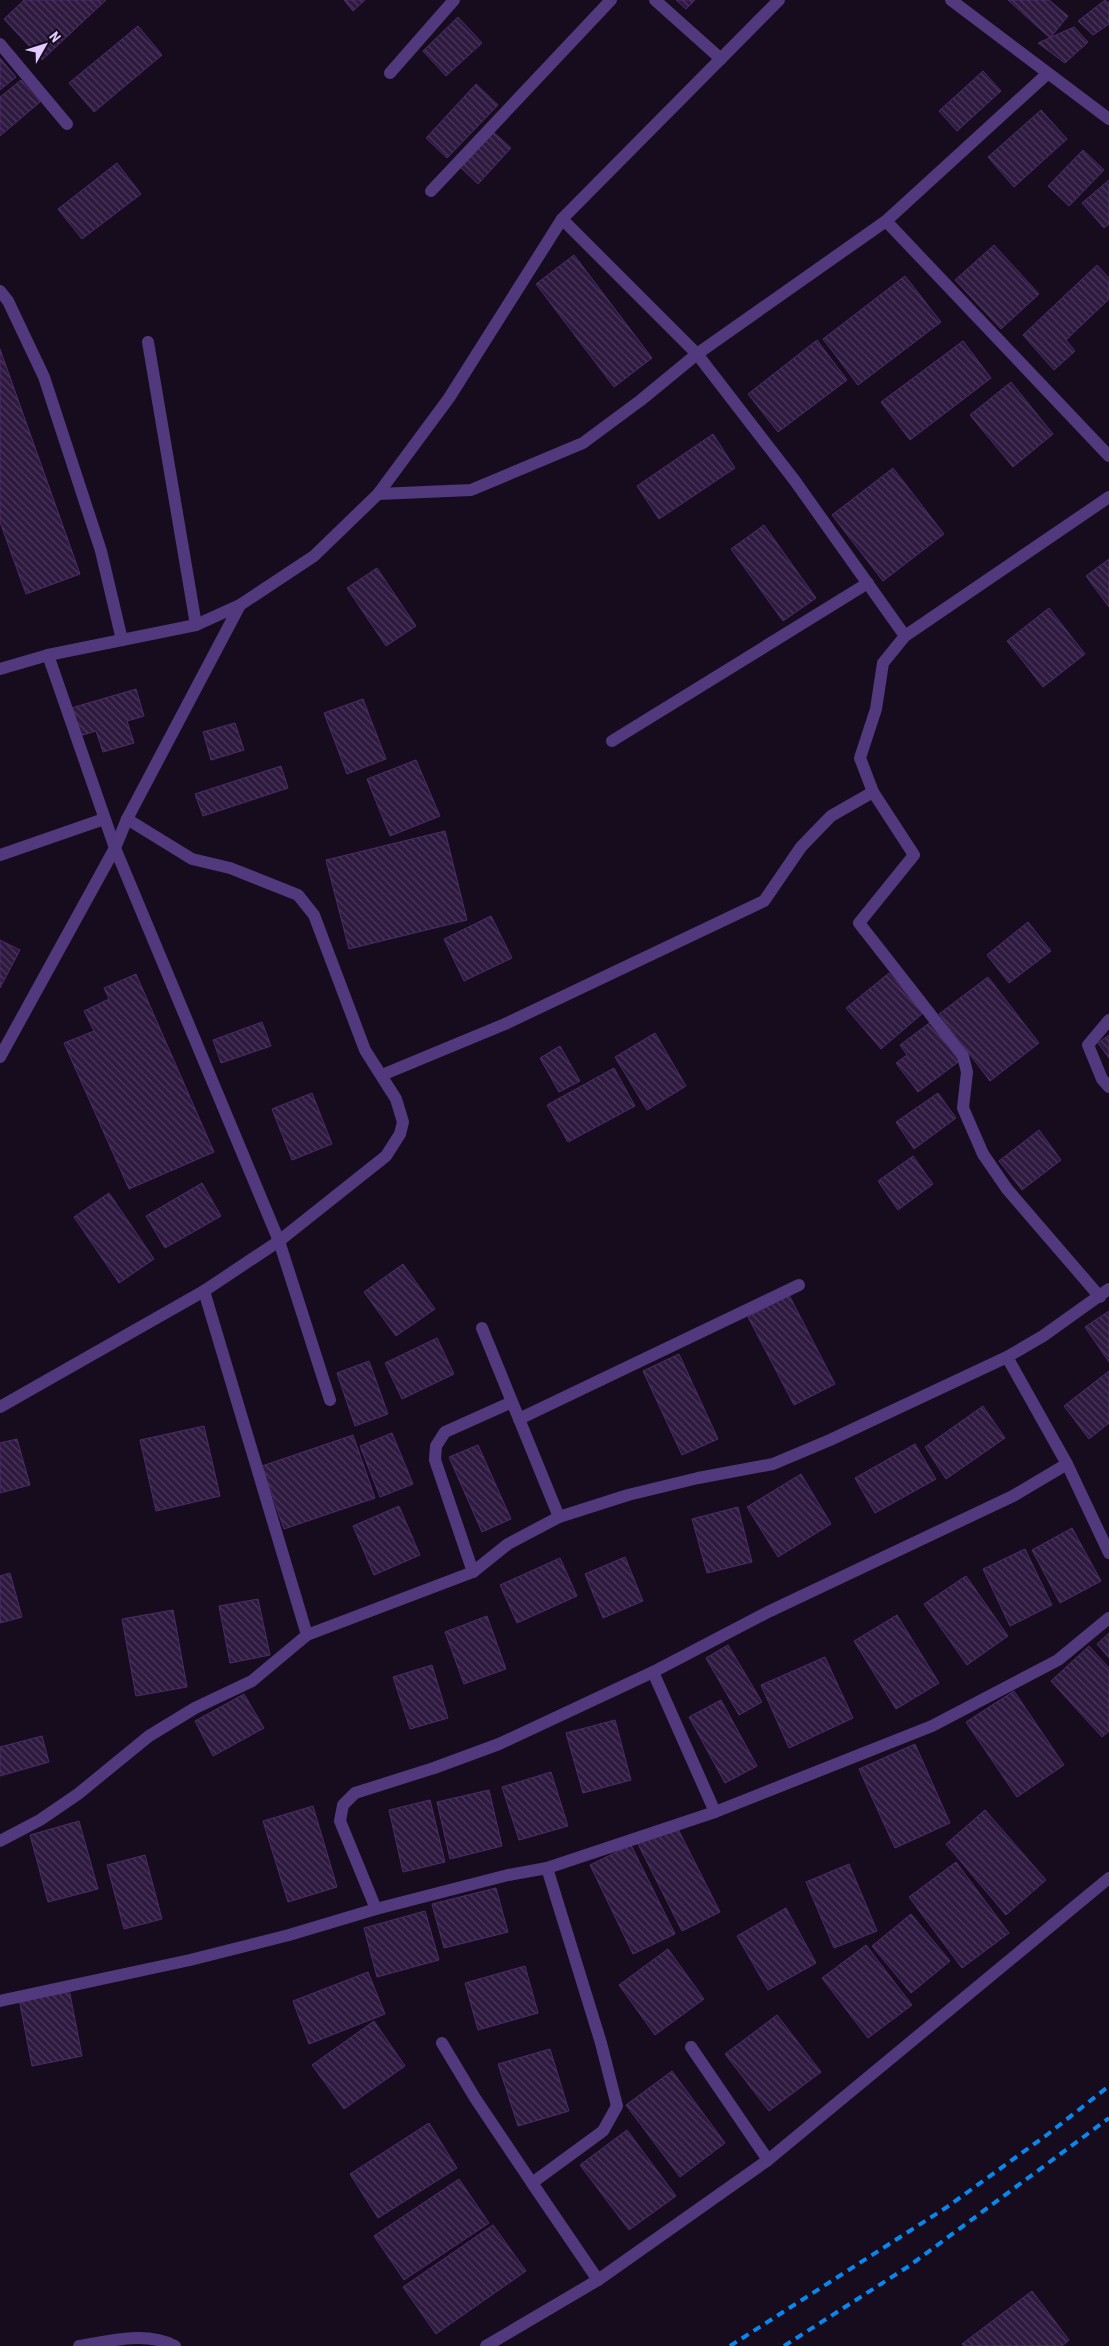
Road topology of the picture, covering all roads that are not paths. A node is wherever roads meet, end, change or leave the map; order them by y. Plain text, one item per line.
1 (454, 0) edge
2 (611, 0) edge
3 (655, 0) edge
4 (780, 0) edge
5 (951, 0) edge
6 (0, 44) edge
7 (721, 59) junction
8 (390, 73) dead end
9 (1047, 74) junction
10 (1109, 119) edge
11 (67, 124) dead end
12 (431, 191) dead end
13 (562, 219) junction
14 (886, 221) junction
15 (0, 291) edge
16 (148, 342) dead end
17 (697, 354) junction
18 (1109, 456) edge
19 (378, 494) junction
20 (1109, 497) edge
21 (868, 584) junction
22 (240, 605) junction
23 (196, 625) junction
24 (905, 636) junction
25 (122, 640) junction
26 (48, 655) junction
27 (0, 669) edge
28 (612, 740) dead end
29 (873, 792) junction
30 (104, 819) junction
31 (127, 819) junction
32 (115, 848) junction
33 (0, 854) edge
34 (1109, 1020) edge
35 (0, 1057) edge
36 (382, 1075) junction
37 (1109, 1087) edge
38 (279, 1241) junction
39 (799, 1285) dead end
40 (204, 1291) junction
41 (1104, 1293) edge
42 (482, 1328) dead end
43 (1007, 1357) junction
44 (330, 1400) dead end
45 (512, 1402) junction
46 (0, 1407) edge
47 (519, 1419) junction
48 (1066, 1464) junction
49 (559, 1517) junction
50 (1109, 1554) edge
51 (473, 1572) junction
52 (1109, 1618) edge
53 (307, 1635) junction
54 (653, 1672) junction
55 (715, 1812) junction
56 (0, 1841) edge
57 (547, 1868) junction
58 (1109, 1878) edge
59 (376, 1909) junction
60 (0, 2001) edge
61 (442, 2043) dead end
62 (690, 2047) dead end
63 (768, 2160) junction
64 (532, 2183) junction
65 (598, 2280) junction
66 (79, 2346) edge
67 (175, 2346) edge
68 (486, 2346) edge

1 - 8 street
2 - 12 street
3 - 7 street
4 - 7 street
5 - 9 street
6 - 11 street
7 - 13 street
9 - 10 street
9 - 14 street
13 - 17 street
13 - 19 street
14 - 17 street
14 - 18 street
15 - 25 street
16 - 23 street
17 - 19 street
17 - 21 street
19 - 22 street
20 - 24 street
21 - 24 street
21 - 28 street
22 - 23 street
22 - 31 street
23 - 25 street
24 - 29 street
25 - 26 street
26 - 27 street
26 - 30 street
29 - 36 street
29 - 41 street
30 - 32 street
30 - 33 street
31 - 32 street
31 - 36 street
32 - 35 street
32 - 38 street
34 - 37 street
36 - 38 street
38 - 40 street
38 - 44 street
39 - 47 street
40 - 46 street
40 - 53 street
41 - 43 street
42 - 45 street
43 - 48 street
43 - 49 street
45 - 47 street
45 - 51 street
47 - 49 street
48 - 50 street
48 - 54 street
49 - 51 street
51 - 53 street
52 - 55 street
53 - 56 street
54 - 55 street
54 - 59 street
55 - 57 street
57 - 59 street
57 - 64 street
58 - 63 street
59 - 60 street
61 - 64 street
62 - 63 street
63 - 65 street
64 - 65 street
65 - 68 street
66 - 67 street

